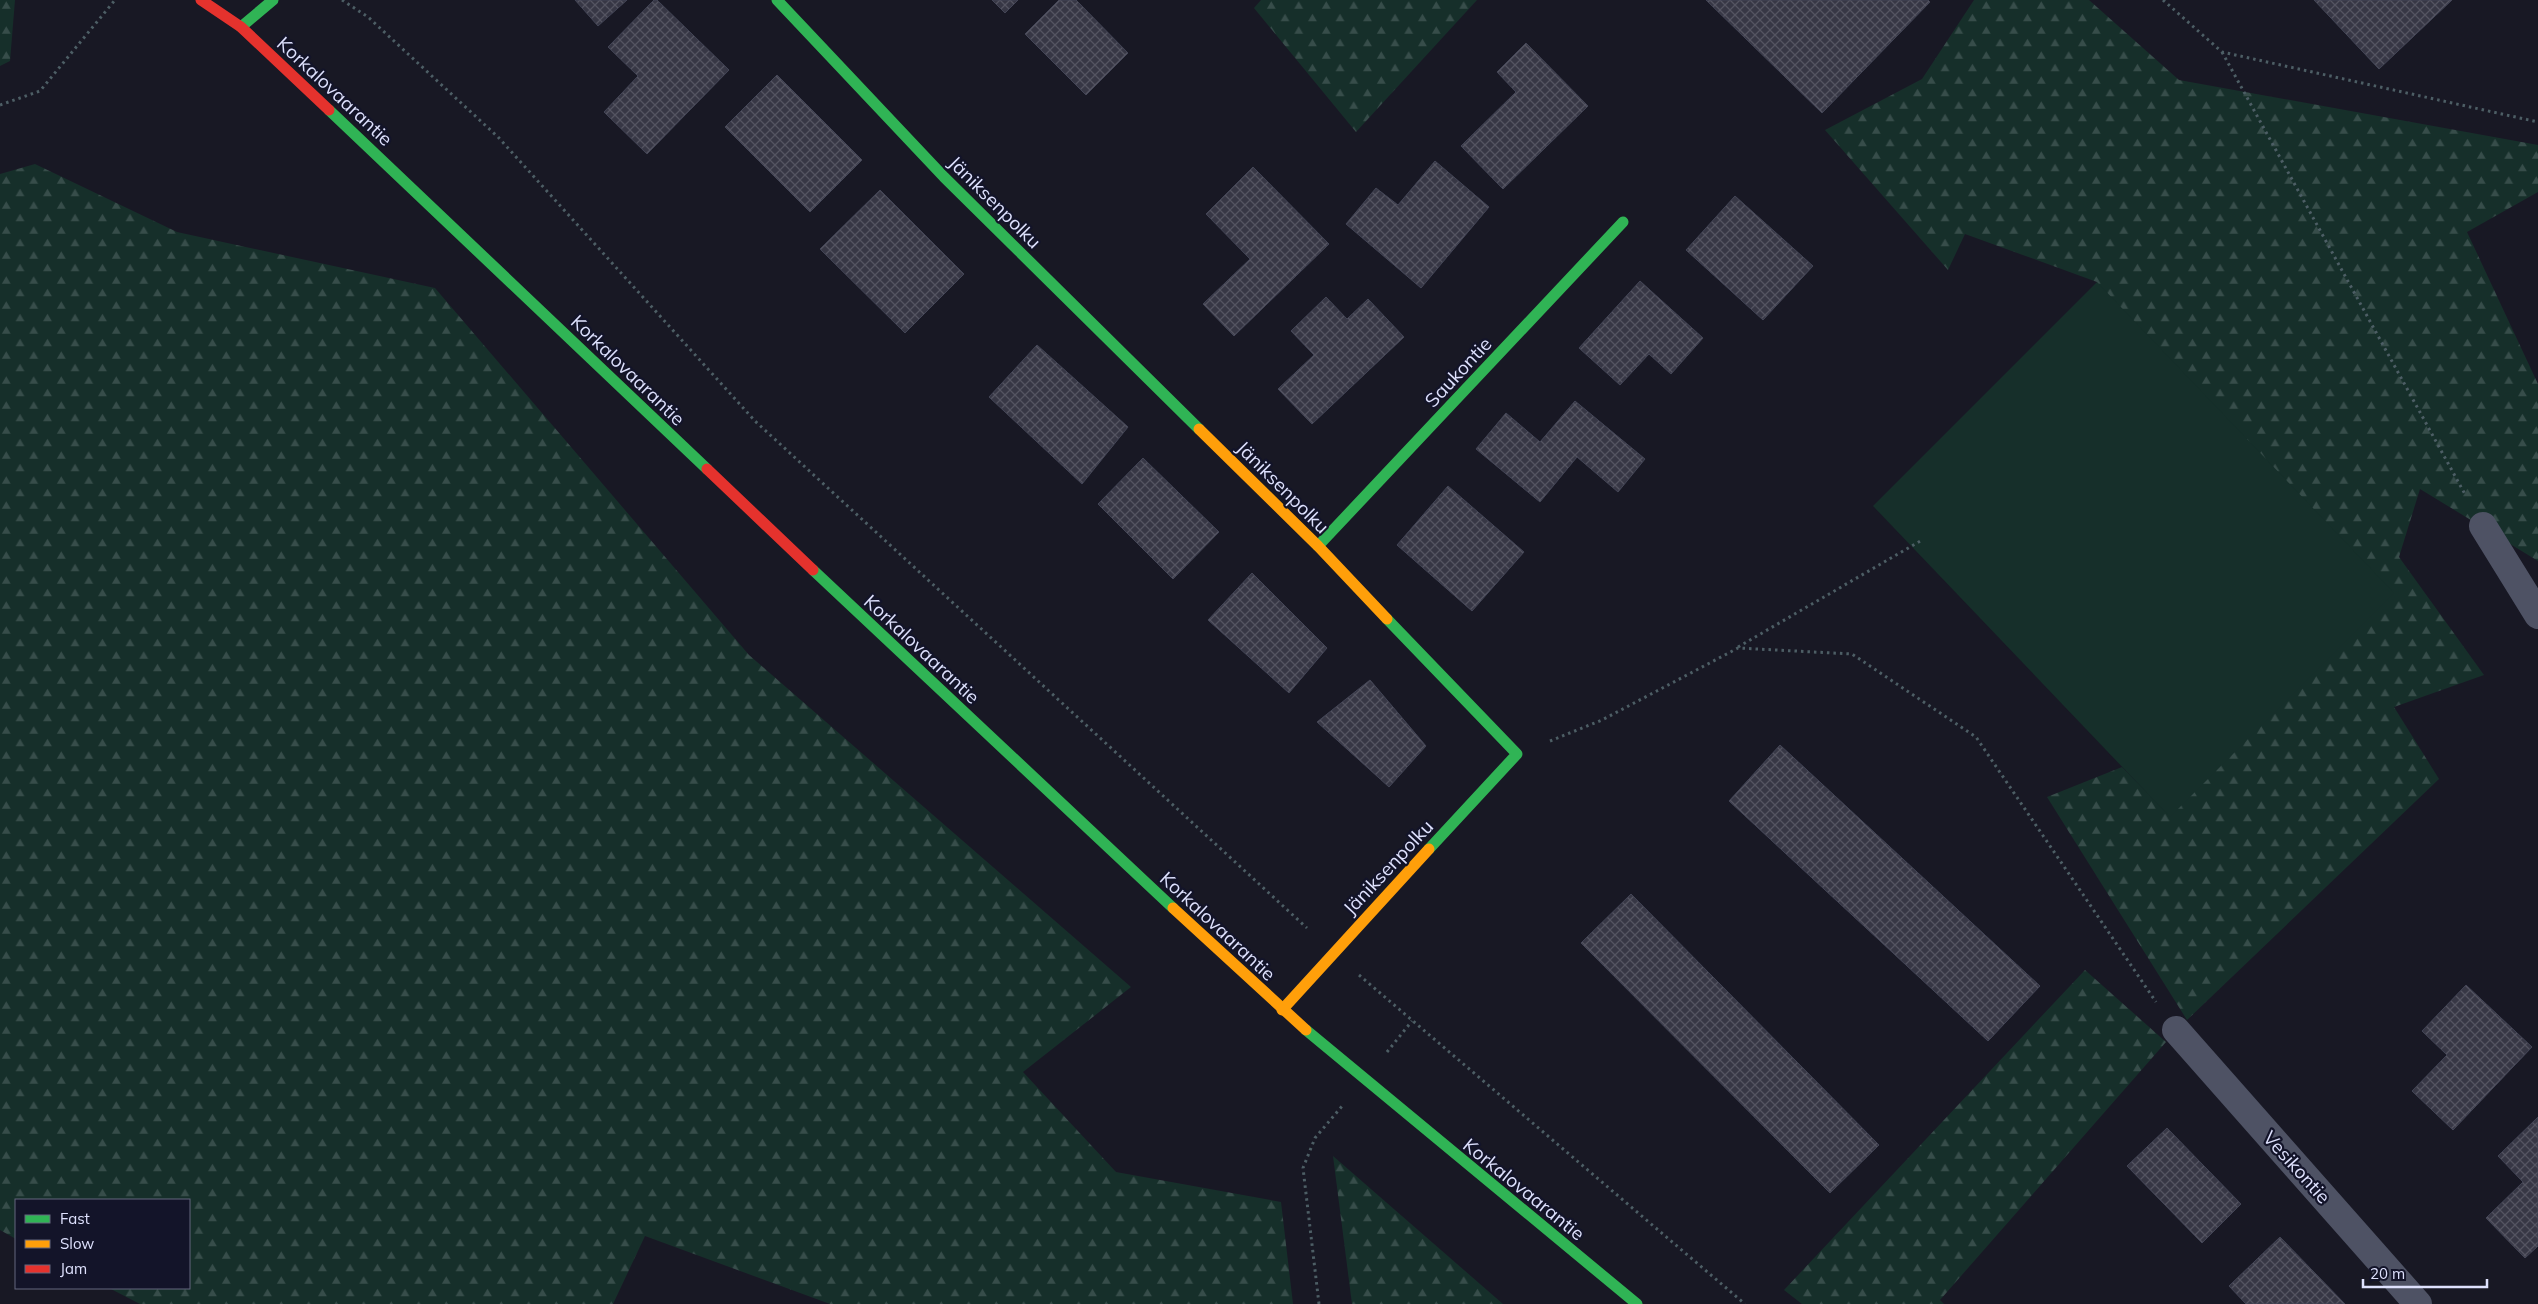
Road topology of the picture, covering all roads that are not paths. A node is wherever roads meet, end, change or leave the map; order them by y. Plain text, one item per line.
1 (201, 0) edge
2 (273, 0) edge
3 (789, 4) edge
4 (241, 27) junction
5 (1623, 222) dead end
6 (2483, 526) road end
7 (1318, 546) junction
8 (2538, 615) edge
9 (1282, 1010) junction
10 (2176, 1030) road end
11 (1637, 1304) edge
12 (2418, 1304) edge

1 - 4 street, Korkalovaarantie
2 - 4 street
3 - 7 street, Jäniksenpolku
4 - 9 street, Korkalovaarantie
5 - 7 street, Saukontie
6 - 8 street
7 - 9 street, Jäniksenpolku
9 - 11 street, Korkalovaarantie
10 - 12 street, Vesikontie

